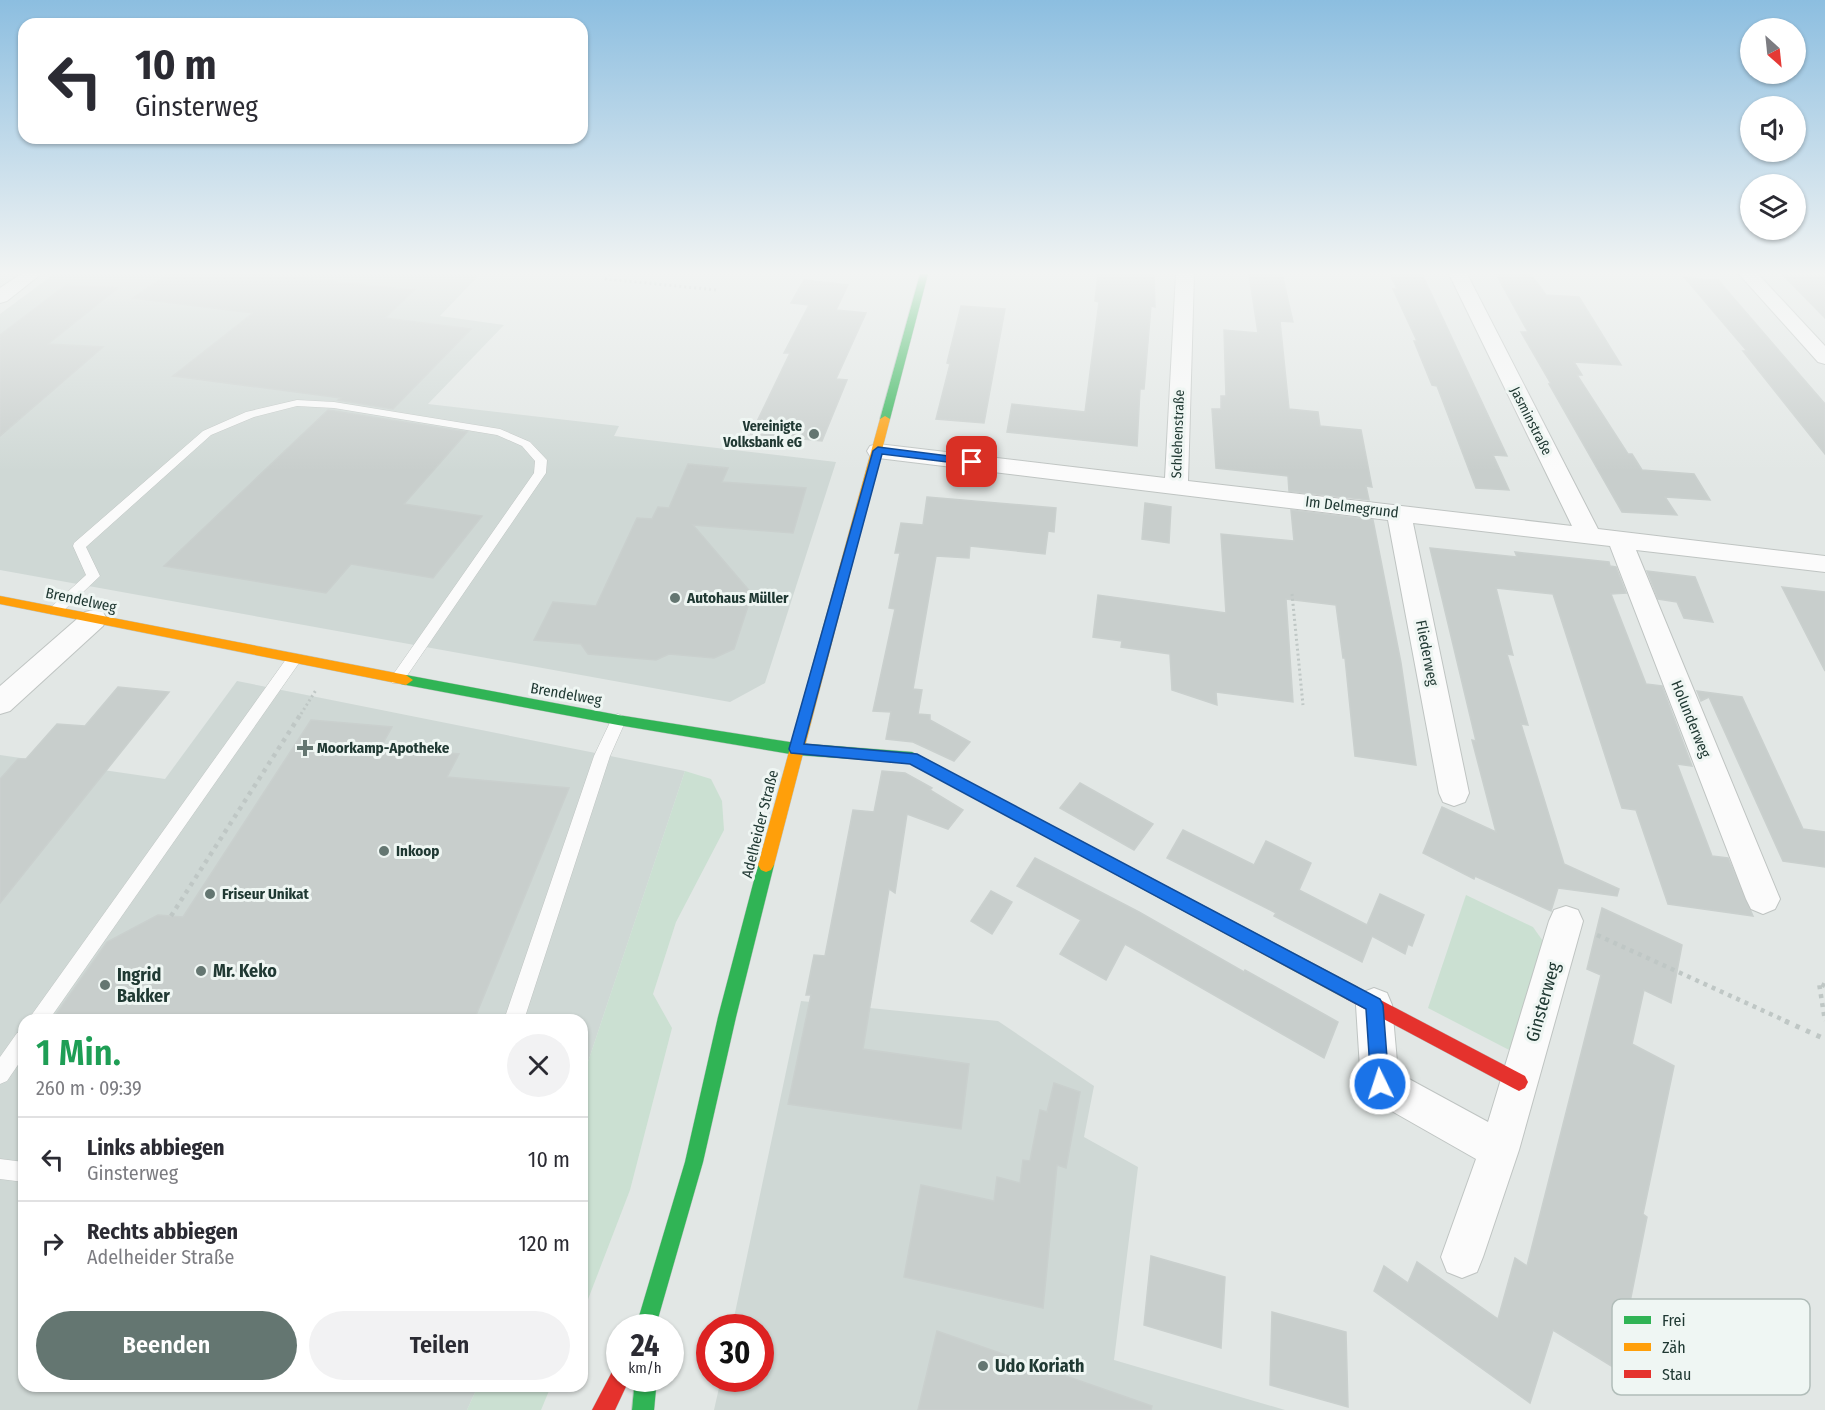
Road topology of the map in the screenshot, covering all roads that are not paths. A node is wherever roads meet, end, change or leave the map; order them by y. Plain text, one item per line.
1 (907, 340) edge
2 (1182, 340) edge
3 (1491, 340) edge
4 (1808, 340) edge
5 (1825, 358) edge
6 (878, 451) junction
7 (1176, 486) junction
8 (1399, 513) junction
9 (1588, 536) junction
10 (1619, 539) junction
11 (1825, 564) edge
12 (0, 600) edge
13 (55, 611) junction
14 (94, 619) junction
15 (294, 659) junction
16 (397, 679) junction
17 (0, 703) edge
18 (618, 720) junction
19 (796, 749) junction
20 (1454, 793) dead end
21 (1763, 899) dead end
22 (1566, 921) road end
23 (1374, 1005) junction
24 (42, 1014) edge
25 (516, 1014) edge
26 (18, 1048) edge
27 (0, 1074) edge
28 (1519, 1082) junction
29 (1499, 1150) junction
30 (0, 1169) edge
31 (18, 1171) edge
32 (1462, 1257) dead end
33 (652, 1314) edge
34 (612, 1392) edge
35 (645, 1392) edge
36 (603, 1410) edge
37 (643, 1410) edge

1 - 6 street, Adelheider Straße
2 - 7 street, Schlehenstraße
3 - 9 street, Jasminstraße
4 - 5 street
6 - 7 street, Im Delmegrund
6 - 19 street, Adelheider Straße
7 - 8 street, Im Delmegrund
8 - 9 street, Im Delmegrund
8 - 20 street, Fliederweg
9 - 10 street, Im Delmegrund
10 - 11 street, Im Delmegrund
10 - 21 street, Holunderweg
12 - 13 street, Brendelweg
13 - 14 street, Brendelweg
13 - 16 lane
14 - 15 street, Brendelweg
14 - 17 street
15 - 16 street, Brendelweg
15 - 24 lane
16 - 18 street, Brendelweg
18 - 19 street, Brendelweg
18 - 25 lane
19 - 23 street
19 - 33 street, Adelheider Straße
22 - 28 street, Ginsterweg
23 - 28 street
23 - 29 street
26 - 27 lane
28 - 29 street, Ginsterweg
29 - 32 street, Ginsterweg
30 - 31 lane
34 - 36 street
35 - 37 street

